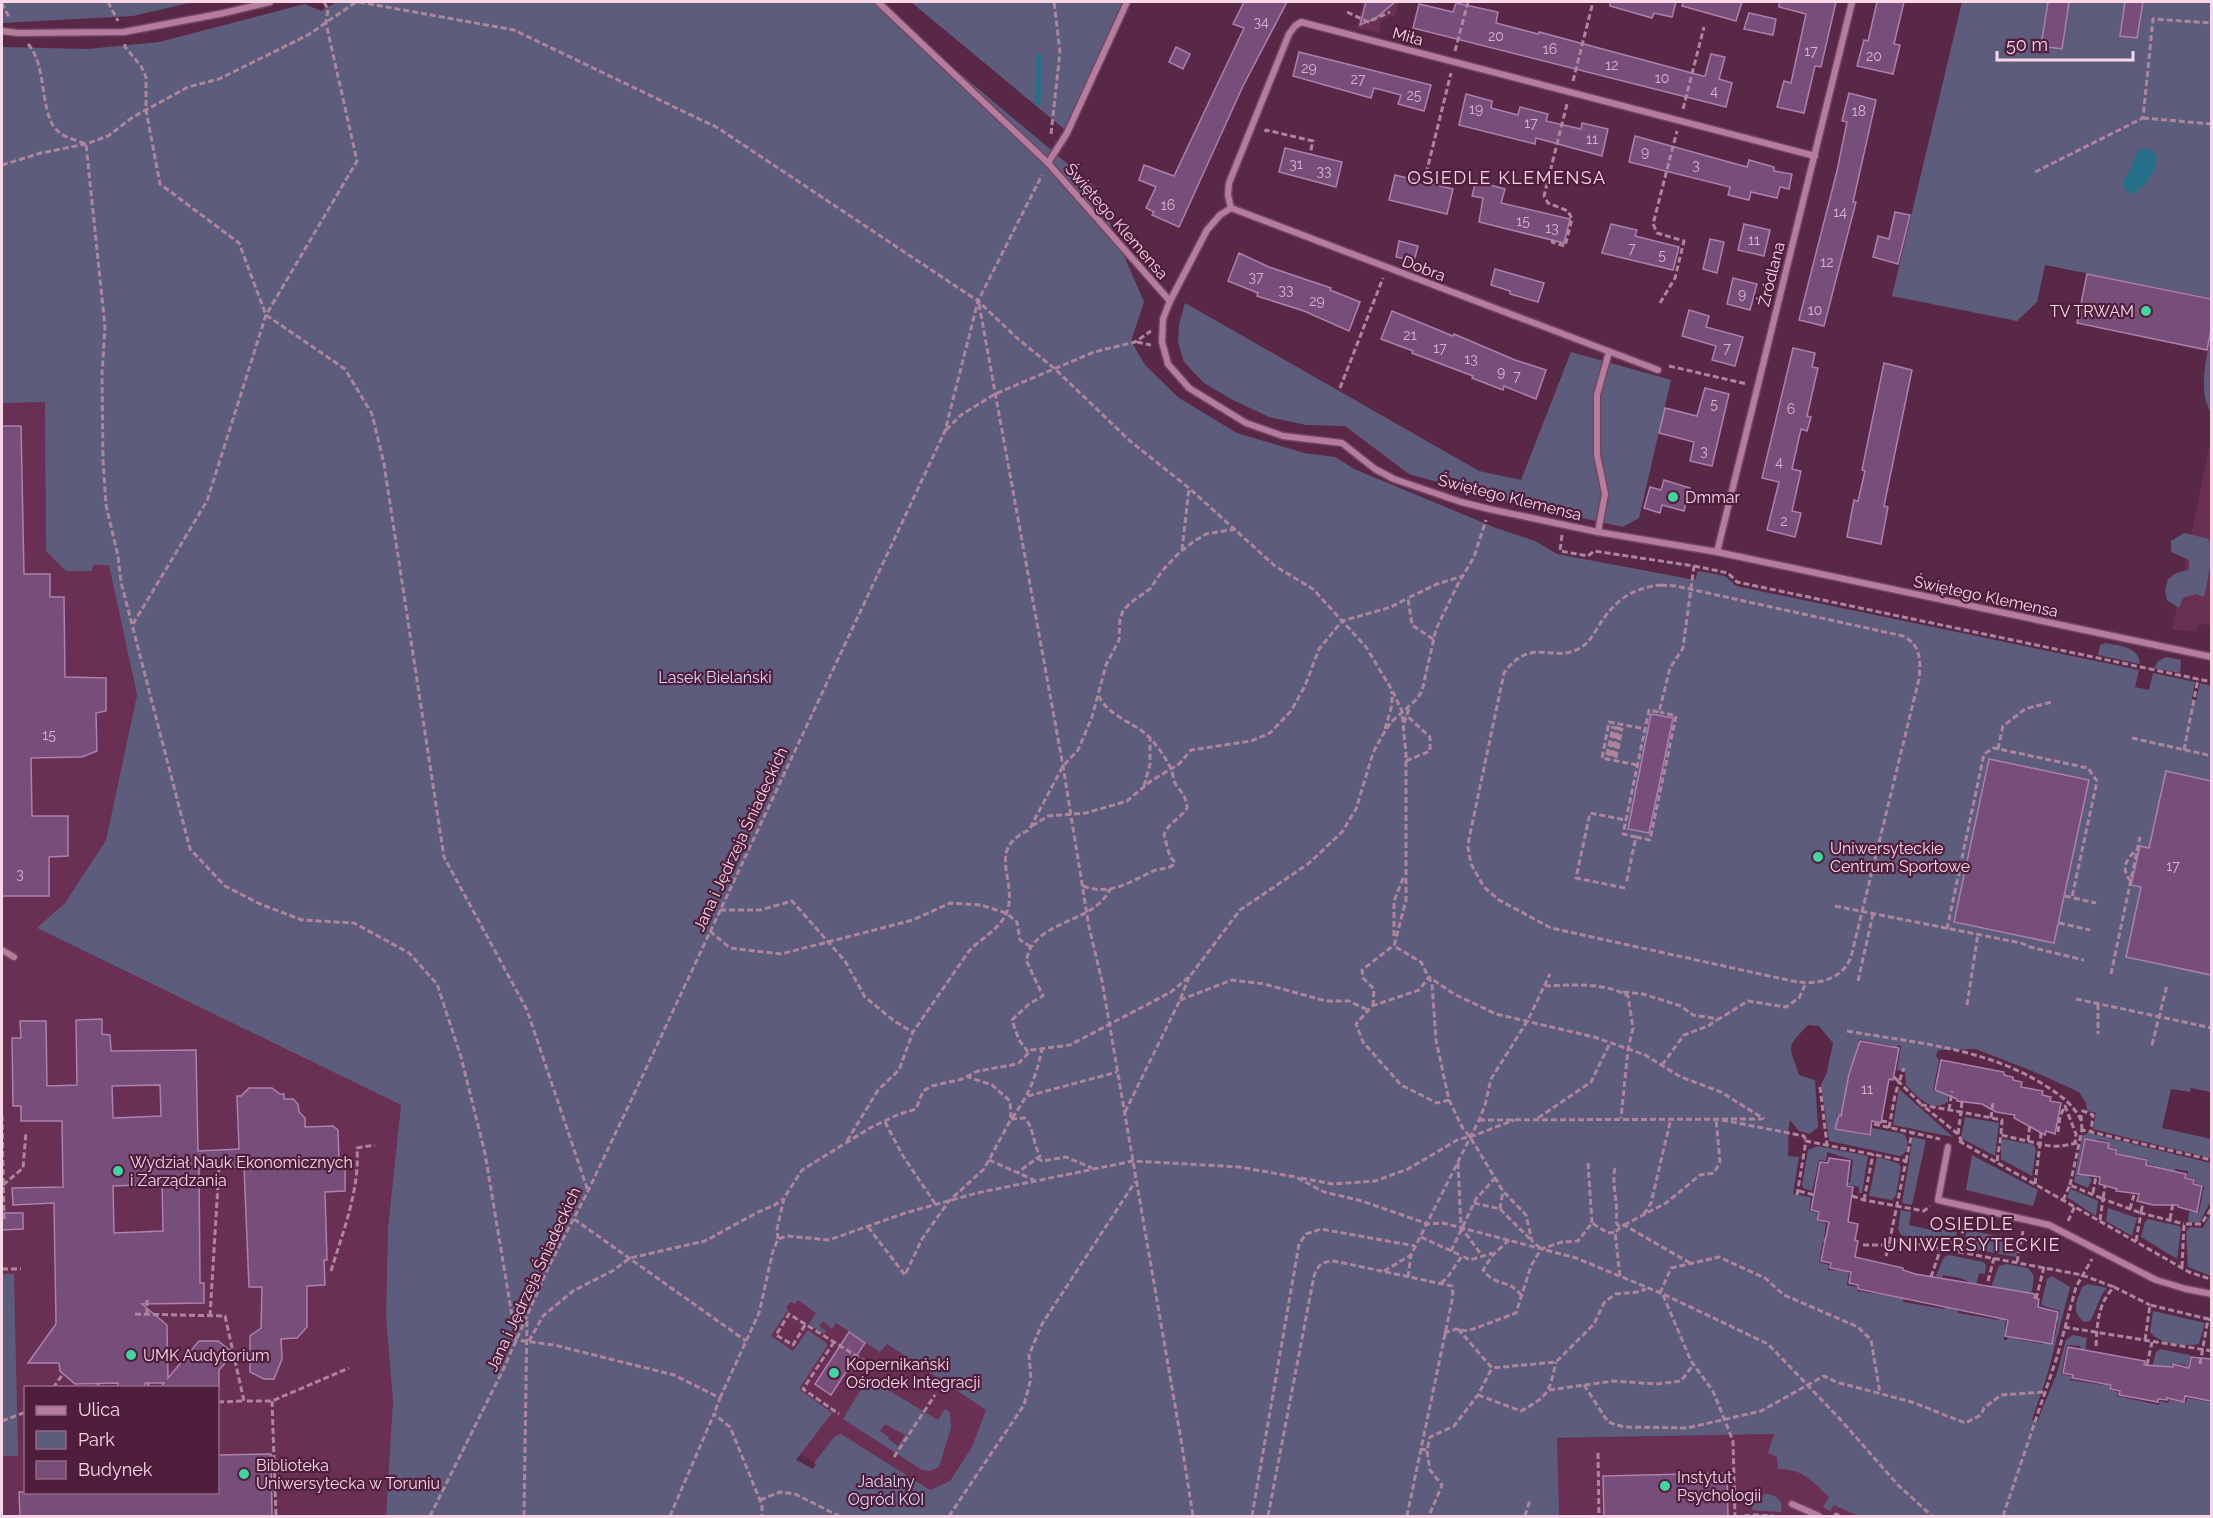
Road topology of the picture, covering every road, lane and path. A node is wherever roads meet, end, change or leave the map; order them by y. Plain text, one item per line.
1 (108, 2) edge
2 (270, 2) edge
3 (324, 2) edge
4 (357, 2) edge
5 (878, 2) edge
6 (1054, 2) edge
7 (1127, 2) edge
8 (1468, 2) edge
9 (1593, 2) edge
10 (1852, 2) edge
11 (2, 3) edge
12 (1347, 12) dead end
13 (1390, 12) dead end
14 (326, 23) junction
15 (2211, 23) edge
16 (1704, 27) dead end
17 (2, 31) edge
18 (124, 32) junction
19 (18, 33) junction
20 (1454, 55) dead end
21 (1462, 75) dead end
22 (1571, 88) dead end
23 (1568, 102) dead end
24 (146, 110) junction
25 (1682, 114) dead end
26 (2143, 118) junction
27 (2211, 124) edge
28 (1667, 127) dead end
29 (1248, 136) junction
30 (86, 144) junction
31 (1310, 154) dead end
32 (1815, 156) junction
33 (1048, 163) junction
34 (2, 165) edge
35 (2034, 172) dead end
36 (1424, 182) dead end
37 (1231, 208) junction
38 (1553, 240) dead end
39 (1383, 278) dead end
40 (978, 301) junction
41 (1170, 301) junction
42 (1660, 303) dead end
43 (266, 315) junction
44 (1154, 329) dead end
45 (1609, 352) junction
46 (1663, 364) dead end
47 (1055, 369) junction
48 (1658, 370) dead end
49 (1757, 386) junction
50 (1340, 388) dead end
51 (995, 394) junction
52 (945, 431) junction
53 (1190, 488) junction
54 (1489, 509) junction
55 (1563, 525) junction
56 (1236, 529) junction
57 (1598, 532) junction
58 (1182, 550) junction
59 (1717, 552) junction
60 (1694, 566) junction
61 (1464, 576) junction
62 (1691, 590) junction
63 (1408, 597) junction
64 (1342, 621) junction
65 (132, 626) junction
66 (1433, 639) junction
67 (2211, 657) edge
68 (2198, 680) junction
69 (2211, 682) edge
70 (1392, 689) junction
71 (1098, 695) junction
72 (2052, 702) dead end
73 (1412, 703) junction
74 (1402, 711) junction
75 (1659, 712) junction
76 (1406, 715) junction
77 (1645, 729) junction
78 (1404, 730) junction
79 (1615, 733) junction
80 (1382, 736) junction
81 (1150, 738) junction
82 (2132, 738) dead end
83 (1611, 749) junction
84 (1998, 749) junction
85 (2184, 750) junction
86 (2211, 756) edge
87 (1406, 761) junction
88 (1637, 765) junction
89 (1063, 766) junction
90 (1171, 770) junction
91 (1143, 788) junction
92 (1070, 815) junction
93 (1626, 820) junction
94 (1029, 830) junction
95 (1636, 837) junction
96 (2140, 837) dead end
97 (2137, 849) junction
98 (1406, 872) junction
99 (2131, 881) junction
100 (1082, 886) junction
101 (1956, 887) junction
102 (1961, 888) dead end
103 (1110, 889) junction
104 (2065, 896) dead end
105 (2072, 897) junction
106 (1953, 901) junction
107 (1958, 902) dead end
108 (2096, 903) dead end
109 (1835, 906) dead end
110 (720, 910) junction
111 (1862, 911) junction
112 (1087, 912) junction
113 (1006, 913) junction
114 (1873, 914) junction
115 (2059, 923) dead end
116 (1947, 929) junction
117 (2090, 930) dead end
118 (710, 931) junction
119 (1978, 934) junction
120 (828, 942) junction
121 (1394, 946) junction
122 (1031, 947) junction
123 (2, 950) edge
124 (14, 957) dead end
125 (2084, 960) dead end
126 (1550, 974) dead end
127 (2111, 974) dead end
128 (1190, 976) junction
129 (1428, 977) junction
130 (1858, 981) dead end
131 (1806, 983) junction
132 (2167, 985) dead end
133 (1544, 986) junction
134 (1621, 992) junction
135 (2076, 999) dead end
136 (1180, 1000) junction
137 (2098, 1004) junction
138 (1967, 1005) dead end
139 (1373, 1006) junction
140 (1368, 1010) junction
141 (2159, 1017) junction
142 (1719, 1019) junction
143 (1528, 1020) junction
144 (1108, 1023) junction
145 (2211, 1028) edge
146 (1847, 1031) dead end
147 (913, 1032) junction
148 (2098, 1034) dead end
149 (1610, 1042) junction
150 (2152, 1045) dead end
151 (1042, 1049) junction
152 (1628, 1049) junction
153 (1028, 1052) junction
154 (1662, 1066) junction
155 (1904, 1068) dead end
156 (1117, 1072) junction
157 (968, 1077) junction
158 (1894, 1077) dead end
159 (1899, 1082) junction
160 (1820, 1087) dead end
161 (1952, 1091) dead end
162 (1028, 1096) junction
163 (1449, 1100) junction
164 (1962, 1101) dead end
165 (1993, 1102) dead end
166 (1922, 1105) junction
167 (1949, 1110) junction
168 (1961, 1112) junction
169 (1125, 1113) junction
170 (2002, 1113) dead end
171 (2, 1115) edge
172 (1621, 1118) junction
173 (1671, 1118) junction
174 (1991, 1118) junction
175 (1011, 1119) junction
176 (1516, 1119) junction
177 (1537, 1119) junction
178 (1716, 1119) junction
179 (1479, 1120) junction
180 (2002, 1120) junction
181 (2081, 1120) junction
182 (1881, 1121) dead end
183 (885, 1122) junction
184 (1890, 1122) junction
185 (2030, 1123) dead end
186 (1874, 1124) dead end
187 (1889, 1128) junction
188 (2082, 1130) junction
189 (26, 1132) dead end
190 (2058, 1132) dead end
191 (2091, 1132) junction
192 (1912, 1133) junction
193 (2041, 1133) dead end
194 (1958, 1134) junction
195 (2001, 1135) junction
196 (1470, 1137) junction
197 (1806, 1141) junction
198 (1955, 1141) dead end
199 (1962, 1142) junction
200 (2028, 1142) junction
201 (2080, 1142) junction
202 (846, 1143) junction
203 (1948, 1143) joint
204 (375, 1144) dead end
205 (2040, 1144) junction
206 (2074, 1144) junction
207 (1827, 1145) junction
208 (1873, 1154) junction
209 (1038, 1158) junction
210 (989, 1160) junction
211 (2211, 1160) edge
212 (1133, 1161) junction
213 (1906, 1161) junction
214 (1997, 1161) junction
215 (1458, 1162) junction
216 (1588, 1162) dead end
217 (219, 1168) dead end
218 (1615, 1168) dead end
219 (1094, 1169) junction
220 (1017, 1173) junction
221 (2096, 1176) dead end
222 (1296, 1177) junction
223 (1496, 1178) junction
224 (1136, 1180) junction
225 (1036, 1181) junction
226 (2035, 1184) junction
227 (3, 1185) junction
228 (2070, 1185) junction
229 (2105, 1186) dead end
230 (588, 1191) junction
231 (1503, 1191) junction
232 (2092, 1193) junction
233 (1814, 1195) dead end
234 (2134, 1195) dead end
235 (1852, 1196) dead end
236 (784, 1198) junction
237 (2103, 1199) junction
238 (1864, 1200) junction
239 (1938, 1200) junction
240 (2063, 1200) junction
241 (949, 1201) junction
242 (2143, 1202) dead end
243 (1474, 1203) junction
244 (2173, 1203) dead end
245 (936, 1204) junction
246 (1898, 1206) junction
247 (2075, 1206) junction
248 (1968, 1207) junction
249 (2211, 1208) edge
250 (1500, 1209) junction
251 (2130, 1209) junction
252 (2141, 1213) junction
253 (1643, 1216) junction
254 (4, 1219) dead end
255 (574, 1219) junction
256 (2025, 1219) junction
257 (2170, 1219) junction
258 (2100, 1220) junction
259 (1592, 1223) junction
260 (1428, 1224) junction
261 (2184, 1224) junction
262 (1624, 1225) junction
263 (867, 1227) junction
264 (1461, 1227) junction
265 (1620, 1228) junction
266 (2063, 1231) junction
267 (1615, 1232) junction
268 (1421, 1237) junction
269 (778, 1239) junction
270 (1890, 1239) junction
271 (1509, 1240) junction
272 (1532, 1241) junction
273 (2136, 1241) junction
274 (1863, 1245) dead end
275 (1889, 1245) junction
276 (1415, 1246) junction
277 (1941, 1248) junction
278 (1541, 1249) junction
279 (2098, 1250) junction
280 (1451, 1251) junction
281 (1958, 1251) junction
282 (1496, 1252) junction
283 (1411, 1255) junction
284 (1462, 1256) junction
285 (1886, 1256) dead end
286 (1483, 1257) junction
287 (630, 1258) junction
288 (1994, 1258) junction
289 (2017, 1262) junction
290 (1690, 1263) junction
291 (2044, 1267) junction
292 (2181, 1267) junction
293 (2, 1269) edge
294 (21, 1269) dead end
295 (331, 1271) dead end
296 (1383, 1271) junction
297 (2082, 1275) junction
298 (1620, 1276) junction
299 (1408, 1277) junction
300 (1931, 1277) dead end
301 (2211, 1280) edge
302 (1988, 1281) dead end
303 (1441, 1284) junction
304 (2114, 1287) junction
305 (1648, 1288) junction
306 (1661, 1294) junction
307 (2211, 1294) edge
308 (1521, 1295) junction
309 (2036, 1299) dead end
310 (147, 1300) dead end
311 (2150, 1305) junction
312 (135, 1314) dead end
313 (147, 1315) junction
314 (527, 1315) junction
315 (210, 1316) junction
316 (2210, 1319) edge
317 (805, 1325) junction
318 (2064, 1327) junction
319 (1458, 1329) junction
320 (1444, 1333) junction
321 (2096, 1333) junction
322 (516, 1341) junction
323 (746, 1341) junction
324 (2145, 1341) junction
325 (528, 1342) junction
326 (834, 1342) junction
327 (2152, 1342) junction
328 (2096, 1346) dead end
329 (2203, 1350) junction
330 (2211, 1352) edge
331 (1556, 1362) junction
332 (2200, 1364) dead end
333 (871, 1365) dead end
334 (1693, 1365) junction
335 (2147, 1365) dead end
336 (349, 1368) dead end
337 (1492, 1368) junction
338 (63, 1374) dead end
339 (1584, 1385) junction
340 (1807, 1385) junction
341 (54, 1386) edge
342 (1549, 1390) junction
343 (2044, 1392) junction
344 (1880, 1393) junction
345 (935, 1395) dead end
346 (1478, 1395) junction
347 (720, 1398) junction
348 (244, 1401) junction
349 (272, 1401) junction
350 (219, 1402) edge
351 (24, 1413) edge
352 (714, 1414) junction
353 (839, 1414) dead end
354 (1725, 1419) junction
355 (2, 1421) edge
356 (1421, 1449) junction
357 (1427, 1450) junction
358 (1598, 1453) dead end
359 (894, 1457) dead end
360 (760, 1500) junction
361 (1530, 1500) dead end
362 (1792, 1503) dead end
363 (276, 1516) edge
364 (430, 1516) edge
365 (524, 1516) edge
366 (670, 1516) edge
367 (762, 1516) edge
368 (839, 1516) edge
369 (949, 1516) edge
370 (1192, 1516) edge
371 (1252, 1516) edge
372 (1268, 1516) edge
373 (1407, 1516) edge
374 (1429, 1516) edge
375 (1525, 1516) edge
376 (1599, 1516) edge
377 (1735, 1516) edge
378 (1744, 1516) edge
379 (1767, 1516) edge
380 (1774, 1516) edge
381 (1819, 1516) edge
382 (1834, 1516) edge
383 (1842, 1516) edge
384 (1932, 1516) edge
385 (2003, 1516) edge

1 - 18 path
2 - 18 street
3 - 14 path
4 - 14 path
4 - 40 path
5 - 33 street, Świętego Klemensa
6 - 33 path
7 - 33 street
8 - 20 path
9 - 22 path
10 - 32 street, Źródlana
11 - 19 path
12 - 13 path
14 - 24 path
14 - 43 path
15 - 26 path
16 - 25 path
17 - 19 street
18 - 19 street
18 - 24 path
19 - 30 path
21 - 36 path
23 - 38 path
24 - 30 path
24 - 43 path
26 - 27 path
26 - 35 path
28 - 42 path
29 - 31 path
29 - 32 street, Miła
29 - 37 street, Miła
30 - 34 path
30 - 65 path
32 - 49 street, Źródlana
33 - 40 path, Jana i Jędrzeja Śniadeckich
33 - 41 street, Świętego Klemensa
37 - 41 street
37 - 45 street, Dobra
39 - 50 path
40 - 47 path
40 - 51 path
40 - 52 path, Jana i Jędrzeja Śniadeckich
41 - 54 street, Świętego Klemensa
43 - 65 path
43 - 230 path
44 - 47 path
45 - 48 street, Dobra
45 - 57 street
46 - 49 path
47 - 51 path
47 - 53 path
49 - 59 street, Źródlana
51 - 52 path
51 - 89 path
52 - 110 path, Jana i Jędrzeja Śniadeckich
53 - 56 path
53 - 58 path
54 - 55 street, Świętego Klemensa
54 - 61 path
55 - 57 street, Świętego Klemensa
55 - 60 path
56 - 58 path
56 - 64 path
57 - 59 street, Świętego Klemensa
58 - 71 path
59 - 67 street, Świętego Klemensa
60 - 62 path
60 - 68 path
61 - 63 path
61 - 66 path
62 - 75 path
62 - 111 path
62 - 131 path
63 - 64 path
63 - 66 path
64 - 70 path
64 - 90 path
65 - 322 path
66 - 73 path
68 - 69 path
68 - 85 path
70 - 74 path
70 - 80 path
71 - 81 path
71 - 89 path
72 - 84 path
73 - 74 path
73 - 76 path
74 - 78 path
74 - 80 path
75 - 77 path
75 - 95 path
76 - 78 path
76 - 87 path
77 - 79 path
77 - 88 path
78 - 87 path
79 - 79 path
79 - 83 path
79 - 83 path
79 - 83 path
80 - 128 path
81 - 90 path
81 - 91 path
82 - 85 path
83 - 83 path
83 - 88 path
84 - 101 path
84 - 105 path
85 - 86 path
87 - 98 path
88 - 93 path
89 - 92 path
89 - 94 path
90 - 91 path
90 - 103 path
91 - 92 path
92 - 94 path
92 - 100 path
93 - 95 path
93 - 95 path
94 - 113 path
96 - 97 path
97 - 99 path
97 - 99 path
98 - 121 path
98 - 121 path
99 - 127 path
100 - 103 path
100 - 112 path
101 - 102 path
101 - 106 path
103 - 112 path
104 - 105 path
105 - 108 path
106 - 107 path
106 - 116 path
109 - 111 path
110 - 118 path, Jana i Jędrzeja Śniadeckich
110 - 120 path
111 - 114 path
111 - 131 path
112 - 122 path
112 - 144 path
113 - 120 path
113 - 122 path
113 - 147 path
114 - 116 path
114 - 130 path
115 - 117 path
116 - 119 path
118 - 120 path
118 - 230 path, Jana i Jędrzeja Śniadeckich
119 - 125 path
119 - 138 path
120 - 147 path
121 - 129 path
121 - 139 path
122 - 153 path
123 - 124 street
126 - 133 path
128 - 136 path
128 - 144 path
129 - 139 path
129 - 143 path
129 - 163 path
131 - 142 path
132 - 141 path
133 - 134 path
133 - 143 path
134 - 142 path
134 - 152 path
135 - 137 path
136 - 140 path
136 - 169 path
137 - 141 path
137 - 148 path
139 - 140 path
140 - 163 path
141 - 145 path
141 - 150 path
142 - 154 path
143 - 149 path
143 - 179 path
144 - 151 path
144 - 156 path
146 - 181 path
147 - 202 path
149 - 152 path
149 - 177 path
151 - 153 path
151 - 162 path
152 - 154 path
152 - 172 path
153 - 157 path
154 - 178 path
155 - 159 path
156 - 162 path
156 - 169 path
157 - 175 path
157 - 183 path
158 - 159 path
159 - 166 path
159 - 184 path
160 - 207 path
161 - 167 path
162 - 175 path
163 - 196 path
164 - 168 path
165 - 174 path
166 - 167 path
166 - 194 path
167 - 168 path
168 - 174 path
168 - 194 path
169 - 212 path
170 - 180 path
171 - 227 path
172 - 173 path
172 - 177 path
173 - 178 path
173 - 253 path
174 - 180 path
175 - 209 path
175 - 210 path
176 - 177 path
176 - 179 path
176 - 196 path
178 - 197 path
178 - 253 path
179 - 196 path
180 - 195 path
181 - 188 path
181 - 191 path
182 - 184 path
183 - 202 path
183 - 245 path
184 - 187 path
185 - 200 path
186 - 187 path
187 - 192 path
188 - 191 path
188 - 201 path
189 - 227 path
190 - 206 path
191 - 211 path
192 - 203 path
192 - 213 path
193 - 205 path
194 - 199 path
195 - 200 path
195 - 214 path
196 - 215 path
196 - 222 path
196 - 223 path
197 - 207 path
197 - 233 path
198 - 199 path
199 - 214 path
200 - 205 path
201 - 206 path
201 - 228 path
202 - 236 path
203 - 239 street
204 - 295 path
205 - 206 path
205 - 226 path
207 - 208 path
208 - 213 path
208 - 238 path
209 - 219 path
209 - 220 path
210 - 220 path
210 - 241 path
212 - 219 path
212 - 222 path
212 - 224 path
213 - 246 path
214 - 226 path
215 - 260 path
215 - 264 path
216 - 259 path
217 - 315 path
218 - 265 path
219 - 225 path
220 - 225 path
221 - 232 path
222 - 260 path
223 - 231 path
223 - 243 path
224 - 369 path
224 - 370 path
225 - 241 path
226 - 240 path
227 - 254 path
228 - 232 path
228 - 240 path
229 - 237 path
230 - 255 path, Jana i Jędrzeja Śniadeckich
231 - 250 path
231 - 272 path
232 - 237 path
234 - 251 path
235 - 238 path
236 - 269 path
236 - 287 path
237 - 251 path
237 - 258 path
238 - 246 path
239 - 246 path
239 - 248 street
240 - 247 path
241 - 245 path
241 - 263 path
242 - 252 path
243 - 250 path
243 - 264 path
244 - 257 path
245 - 263 path
246 - 270 path
247 - 258 path
247 - 266 path
248 - 256 street
248 - 281 path
249 - 261 path
250 - 272 path
251 - 252 path
252 - 257 path
252 - 273 path
253 - 262 path
255 - 287 path
255 - 314 path, Jana i Jędrzeja Śniadeckich
256 - 266 street
256 - 289 path
257 - 261 path
258 - 273 path
259 - 267 path
259 - 278 path
260 - 264 path
260 - 268 path
261 - 292 path
262 - 265 path
262 - 290 path
263 - 269 path
264 - 271 path
264 - 280 path
264 - 286 path
265 - 267 path
266 - 279 street
267 - 298 path
268 - 276 path
268 - 280 path
269 - 323 path
270 - 275 path
270 - 277 path
271 - 278 path
271 - 282 path
272 - 278 path
273 - 292 path
274 - 275 path
275 - 285 path
276 - 283 path
276 - 371 path
277 - 281 path
277 - 300 path
278 - 298 path
278 - 308 path
279 - 297 path
279 - 307 street
280 - 284 path
281 - 288 path
282 - 286 path
282 - 308 path
283 - 296 path
283 - 299 path
284 - 286 path
284 - 303 path
287 - 323 path
287 - 325 path
288 - 289 path
288 - 302 path
289 - 291 path
290 - 306 path
290 - 344 path
291 - 297 path
291 - 309 path
292 - 301 path
293 - 294 path
296 - 299 path
296 - 372 path
297 - 304 path
297 - 318 path
298 - 305 path
299 - 303 path
303 - 320 path
304 - 311 path
304 - 321 path
305 - 306 path
305 - 331 path
306 - 334 path
306 - 340 path
308 - 319 path
310 - 313 path
311 - 316 path
311 - 324 path
312 - 313 path
313 - 315 path
314 - 322 path, Jana i Jędrzeja Śniadeckich
314 - 325 path
315 - 348 path
316 - 329 path
317 - 317 path
317 - 326 path
318 - 321 path
318 - 343 path
319 - 320 path
319 - 337 path
320 - 356 path
321 - 324 path
321 - 328 path
322 - 325 path
322 - 364 path, Jana i Jędrzeja Śniadeckich
323 - 347 path
324 - 327 path
325 - 347 path
325 - 365 path
326 - 333 path
326 - 353 path
327 - 329 path
327 - 335 path
329 - 330 path
329 - 332 path
331 - 337 path
331 - 342 path
334 - 339 path
334 - 354 path
336 - 349 path
337 - 346 path
338 - 341 path
339 - 342 path
339 - 354 path
340 - 344 path
340 - 354 path
340 - 384 path
342 - 346 path
343 - 344 path
343 - 385 path
345 - 359 path
346 - 357 path
347 - 352 path
348 - 349 path
348 - 350 path
349 - 363 path
351 - 355 path
352 - 360 path
352 - 366 path
354 - 377 path
356 - 357 path
356 - 373 path
357 - 374 path
358 - 376 path
360 - 367 path
360 - 368 path
361 - 375 path
362 - 381 street
378 - 379 path
379 - 380 path
382 - 383 path

